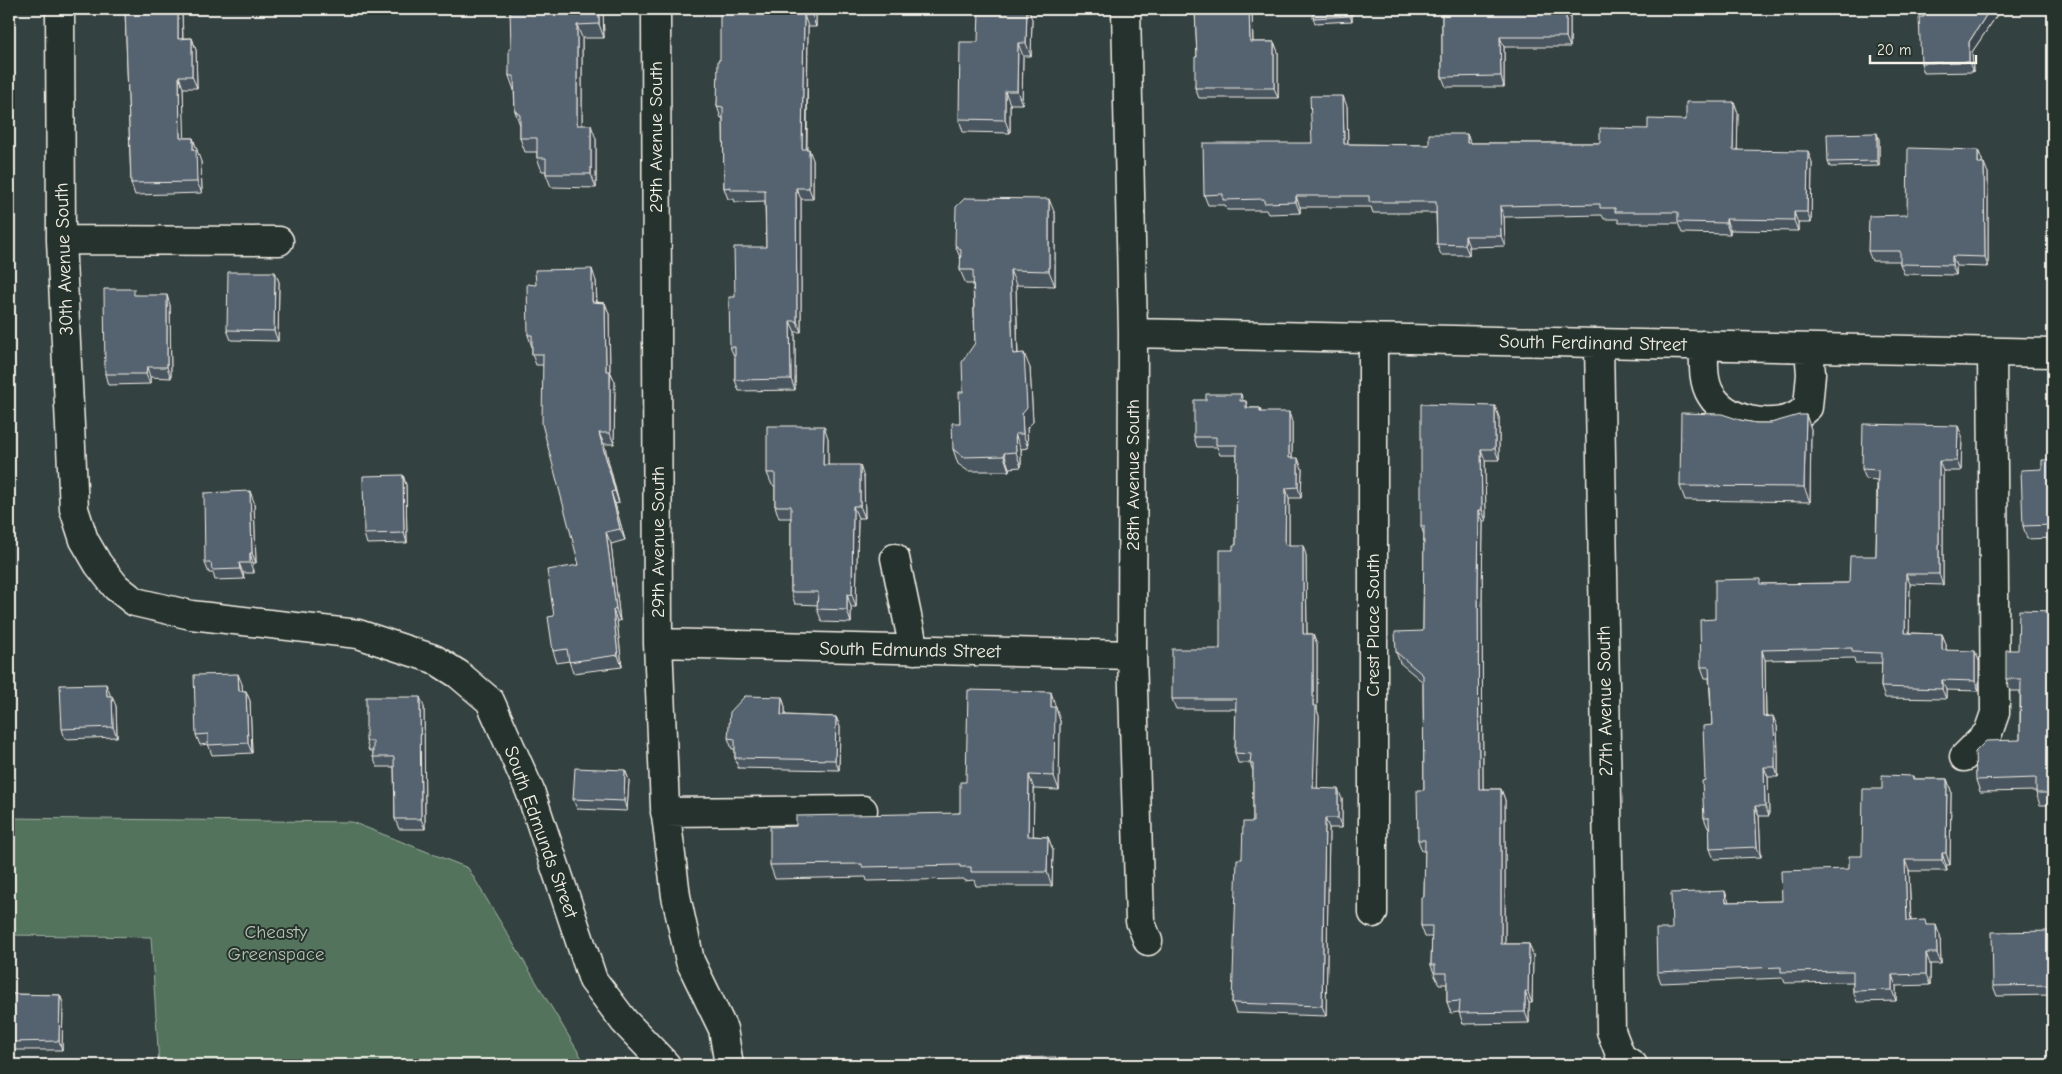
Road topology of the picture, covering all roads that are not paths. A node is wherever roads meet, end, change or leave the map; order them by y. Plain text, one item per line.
1 (60, 9) edge
2 (656, 9) edge
3 (1126, 9) edge
4 (61, 240) junction
5 (280, 241) dead end
6 (1133, 333) junction
7 (1373, 338) junction
8 (1599, 343) junction
9 (1704, 345) junction
10 (1809, 348) junction
11 (1992, 352) junction
12 (2053, 352) edge
13 (74, 510) joint
14 (895, 558) dead end
15 (658, 643) junction
16 (914, 650) junction
17 (1132, 655) junction
18 (1964, 757) dead end
19 (863, 810) dead end
20 (665, 812) junction
21 (1373, 913) dead end
22 (1148, 941) dead end
23 (1627, 1061) edge
24 (666, 1065) edge
25 (729, 1065) edge

1 - 4 street, 30th Avenue South
2 - 15 street, 29th Avenue South
3 - 6 street, 28th Avenue South
4 - 5 street
4 - 13 street, 30th Avenue South
6 - 7 street, South Ferdinand Street
6 - 17 street, 28th Avenue South
7 - 8 street, South Ferdinand Street
7 - 21 street, Crest Place South
8 - 9 street, South Ferdinand Street
8 - 23 street, 27th Avenue South
9 - 10 street, South Ferdinand Street
9 - 10 street
10 - 11 street, South Ferdinand Street
11 - 12 street, South Ferdinand Street
11 - 18 street
13 - 24 street, South Edmunds Street
14 - 16 street
15 - 16 street, South Edmunds Street
15 - 20 street, 29th Avenue South
16 - 17 street, South Edmunds Street
17 - 22 street, 28th Avenue South
19 - 20 street
20 - 25 street, 29th Avenue South

